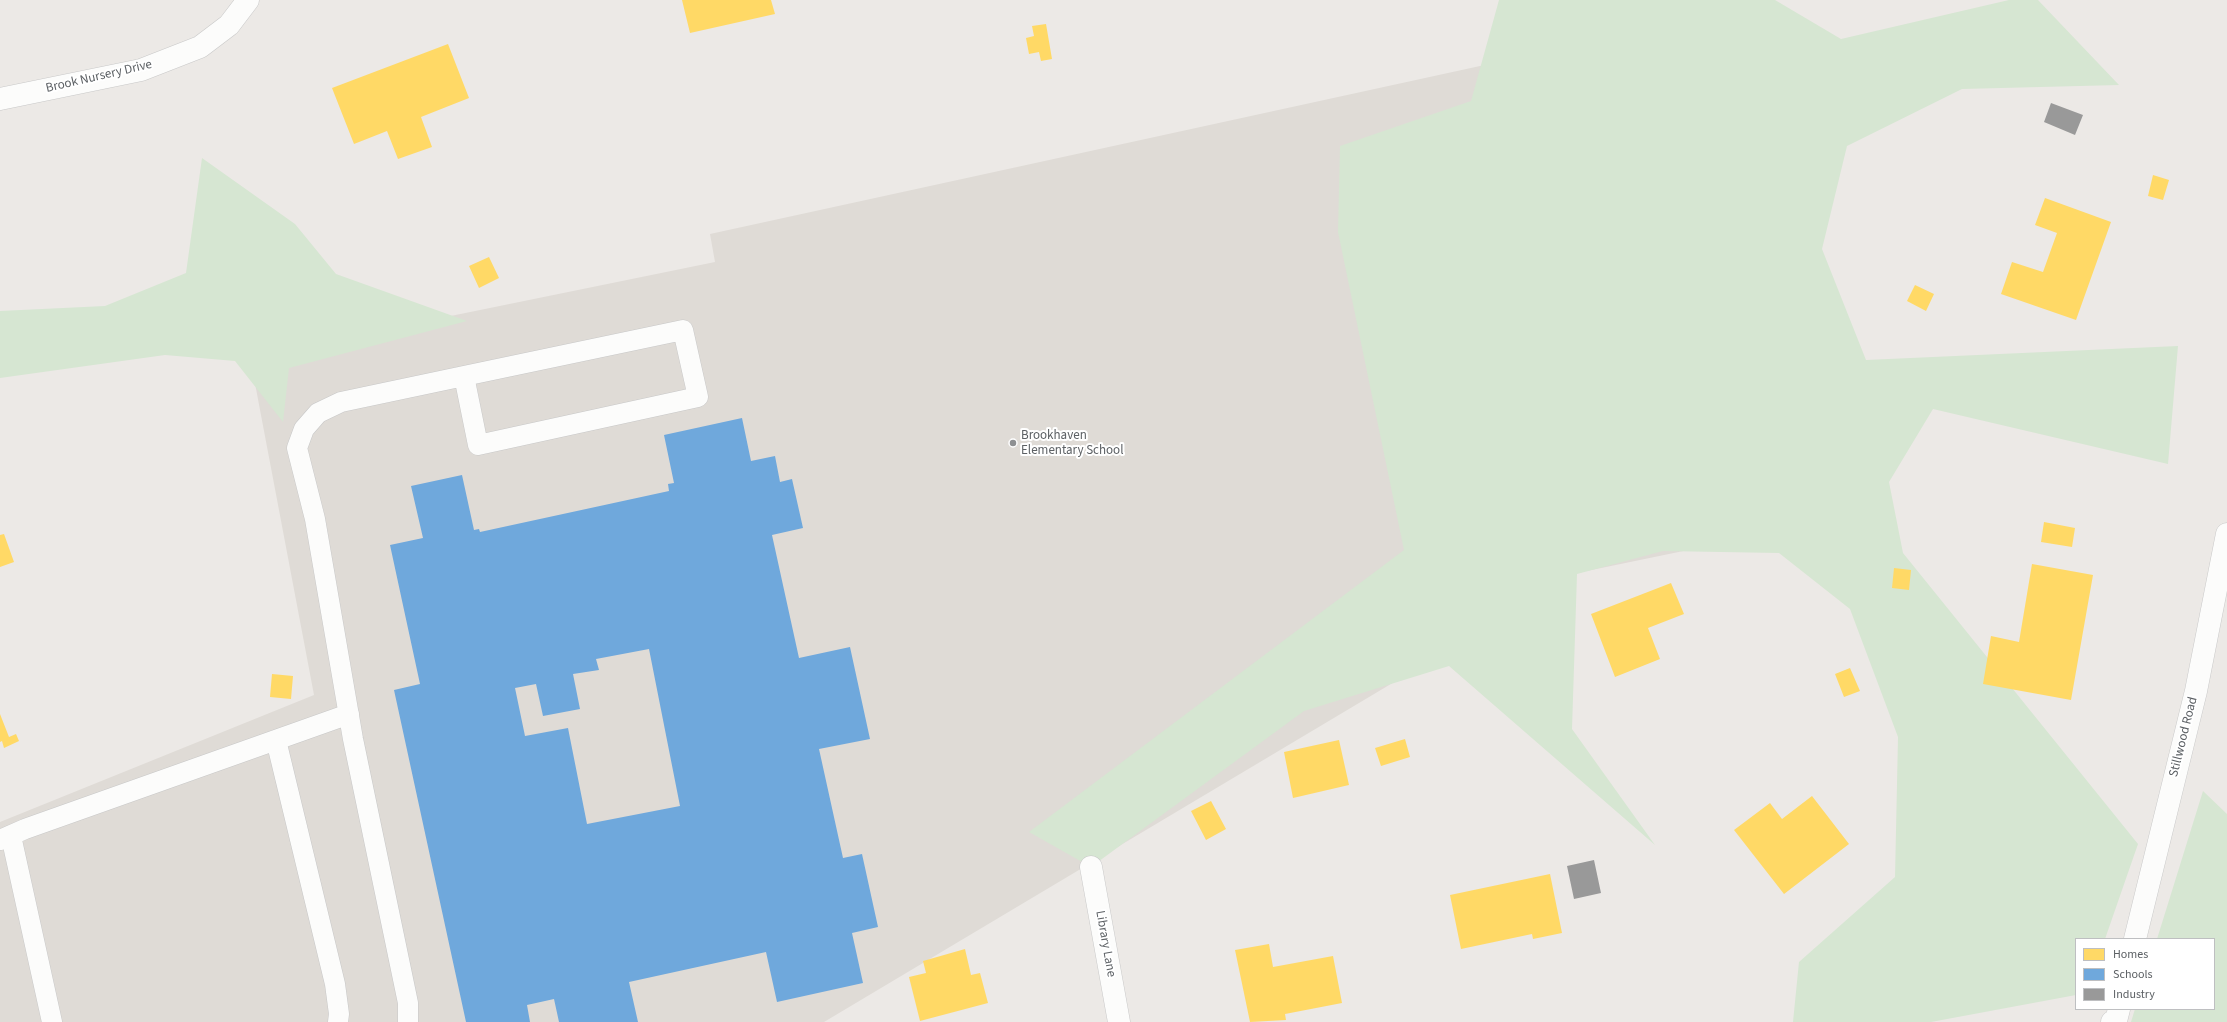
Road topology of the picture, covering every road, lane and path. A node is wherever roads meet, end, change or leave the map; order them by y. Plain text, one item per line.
1 (248, 0) edge
2 (0, 99) edge
3 (464, 376) junction
4 (2227, 534) edge
5 (349, 714) junction
6 (276, 740) junction
7 (5, 838) edge
8 (1091, 867) dead end
9 (2135, 938) edge
10 (2118, 1010) edge
11 (52, 1022) edge
12 (338, 1022) edge
13 (408, 1022) edge
14 (1119, 1022) edge
15 (2112, 1022) edge

1 - 2 street, Brook Nursery Drive
3 - 3 lane
3 - 5 lane
4 - 9 street, Stillwood Road
5 - 6 lane
5 - 13 lane
6 - 7 lane
6 - 12 lane
7 - 11 lane
8 - 14 street, Library Lane
10 - 15 street

